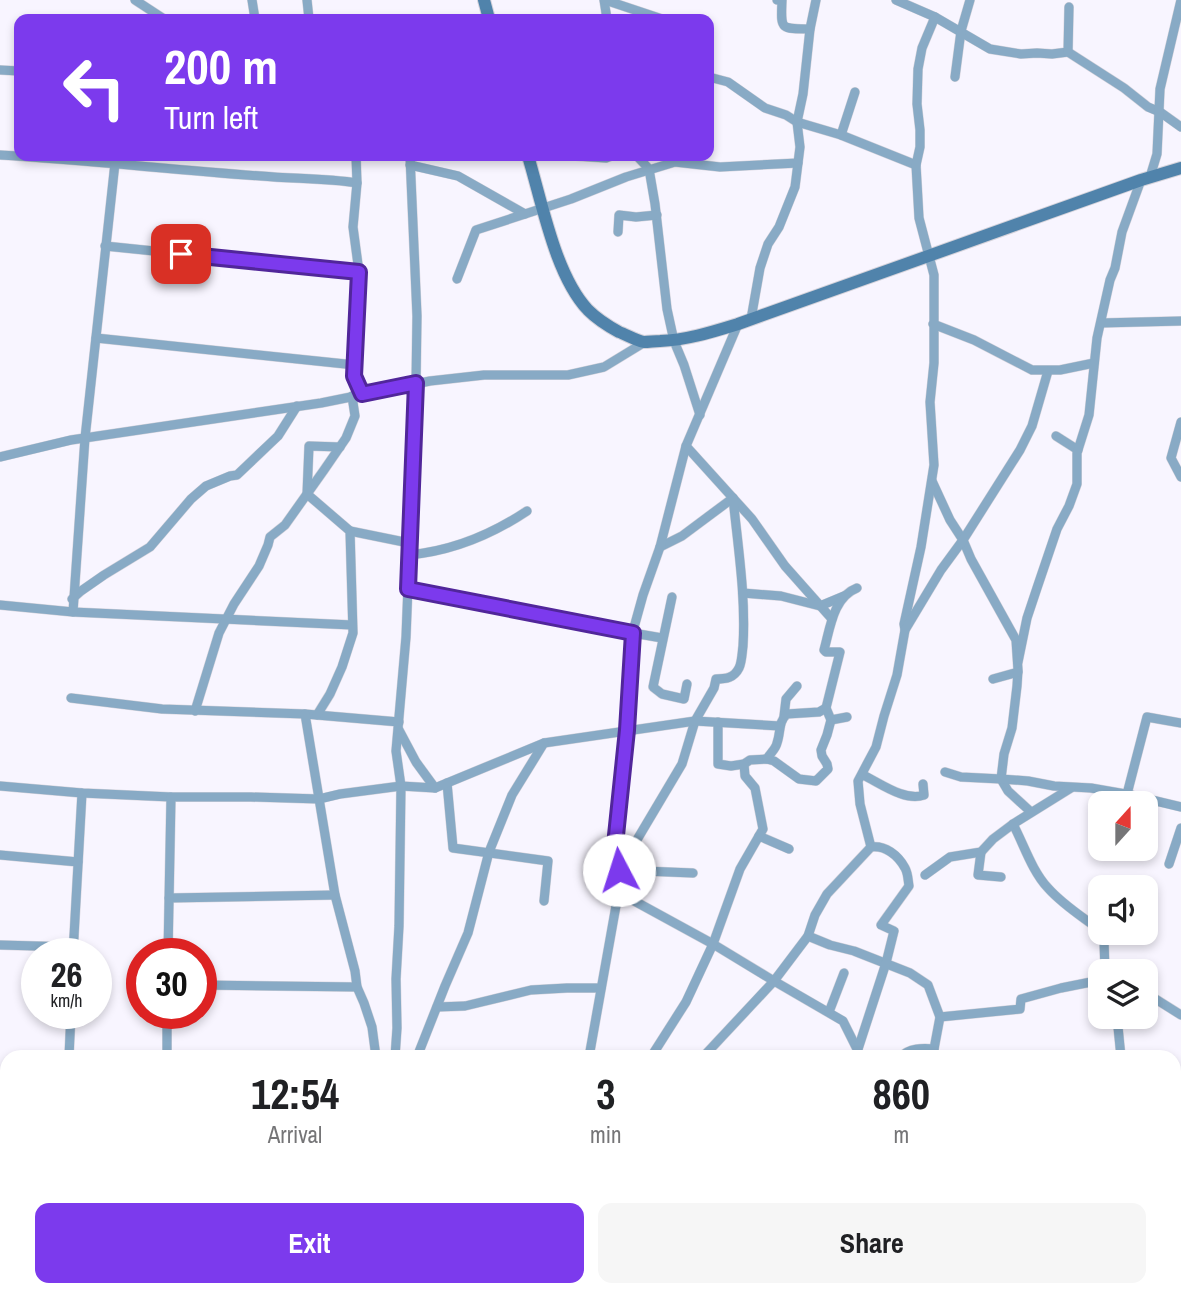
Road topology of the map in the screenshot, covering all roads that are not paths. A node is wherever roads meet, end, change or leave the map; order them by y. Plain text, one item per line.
1 (135, 0) edge
2 (604, 0) edge
3 (777, 0) edge
4 (816, 0) edge
5 (897, 0) edge
6 (970, 0) edge
7 (1181, 0) edge
8 (1069, 7) dead end
9 (156, 14) edge
10 (647, 14) edge
11 (935, 17) junction
12 (810, 29) junction
13 (961, 31) junction
14 (1068, 52) junction
15 (955, 77) dead end
16 (714, 78) edge
17 (855, 92) dead end
18 (1160, 112) junction
19 (797, 121) junction
20 (1181, 127) edge
21 (841, 135) junction
22 (86, 161) edge
23 (356, 161) edge
24 (410, 161) edge
25 (530, 161) edge
26 (641, 161) edge
27 (670, 161) edge
28 (686, 161) edge
29 (115, 163) junction
30 (798, 163) junction
31 (916, 165) junction
32 (1181, 167) edge
33 (649, 170) junction
34 (1145, 179) junction
35 (357, 183) junction
36 (544, 209) junction
37 (525, 214) junction
38 (657, 215) junction
39 (618, 232) dead end
40 (105, 247) junction
41 (930, 257) junction
42 (359, 272) junction
43 (457, 279) dead end
44 (751, 319) junction
45 (1181, 321) edge
46 (1101, 323) junction
47 (738, 324) junction
48 (933, 324) junction
49 (96, 338) junction
50 (674, 341) junction
51 (645, 342) junction
52 (1094, 363) junction
53 (355, 365) junction
54 (1048, 371) junction
55 (416, 383) junction
56 (357, 395) junction
57 (297, 406) junction
58 (700, 415) junction
59 (1181, 422) edge
60 (1056, 436) dead end
61 (85, 438) junction
62 (687, 446) junction
63 (340, 447) junction
64 (1078, 450) junction
65 (0, 457) edge
66 (1181, 477) edge
67 (932, 481) junction
68 (307, 494) junction
69 (733, 498) junction
70 (527, 511) dead end
71 (350, 531) junction
72 (963, 540) junction
73 (409, 543) junction
74 (660, 547) junction
75 (409, 555) junction
76 (857, 588) dead end
77 (408, 589) junction
78 (743, 593) junction
79 (844, 596) junction
80 (673, 597) dead end
81 (74, 598) junction
82 (0, 605) edge
83 (820, 606) junction
84 (61, 611) junction
85 (73, 612) junction
86 (226, 619) junction
87 (832, 619) junction
88 (352, 625) junction
89 (905, 631) junction
90 (633, 633) junction
91 (662, 638) junction
92 (1018, 667) junction
93 (993, 679) dead end
94 (687, 684) dead end
95 (797, 686) dead end
96 (71, 698) dead end
97 (826, 708) junction
98 (195, 711) junction
99 (305, 714) junction
100 (317, 715) junction
101 (784, 716) junction
102 (847, 718) dead end
103 (831, 720) junction
104 (695, 721) junction
105 (718, 722) junction
106 (1181, 723) edge
107 (398, 726) junction
108 (780, 726) junction
109 (627, 730) junction
110 (544, 743) junction
111 (767, 759) junction
112 (744, 764) junction
113 (945, 772) dead end
114 (863, 775) junction
115 (1001, 779) junction
116 (447, 783) junction
117 (923, 785) dead end
118 (0, 786) edge
119 (401, 786) junction
120 (1073, 787) junction
121 (435, 788) junction
122 (1109, 791) edge
123 (1128, 791) edge
124 (82, 793) junction
125 (171, 797) junction
126 (319, 799) junction
127 (1158, 801) edge
128 (1181, 807) edge
129 (1031, 813) junction
130 (1013, 824) junction
131 (1181, 828) edge
132 (760, 836) junction
133 (871, 847) junction
134 (789, 849) dead end
135 (981, 852) junction
136 (489, 853) junction
137 (0, 855) edge
138 (78, 862) junction
139 (1169, 864) dead end
140 (619, 870) junction
141 (693, 873) dead end
142 (925, 875) dead end
143 (1001, 877) dead end
144 (619, 889) junction
145 (335, 895) junction
146 (169, 898) junction
147 (544, 901) dead end
148 (1088, 923) edge
149 (808, 936) junction
150 (74, 938) edge
151 (168, 938) edge
152 (712, 944) junction
153 (0, 945) edge
154 (21, 946) edge
155 (886, 962) junction
156 (844, 973) dead end
157 (774, 982) junction
158 (1088, 982) edge
159 (217, 985) edge
160 (358, 987) junction
161 (601, 988) junction
162 (1158, 1001) edge
163 (437, 1007) junction
164 (829, 1012) junction
165 (1181, 1015) edge
166 (940, 1017) junction
167 (70, 1029) edge
168 (167, 1029) edge
169 (1118, 1029) edge
170 (69, 1050) edge
171 (167, 1050) edge
172 (375, 1050) edge
173 (395, 1050) edge
174 (421, 1050) edge
175 (590, 1050) edge
176 (655, 1050) edge
177 (710, 1050) edge
178 (858, 1050) edge
179 (860, 1050) edge
180 (934, 1050) edge
181 (1120, 1050) edge

1 - 9 street
2 - 10 street
3 - 12 street
4 - 12 street
5 - 11 street
6 - 13 street
7 - 18 street
8 - 14 street
11 - 13 street
11 - 31 street
12 - 19 street
13 - 14 street
13 - 15 street
14 - 18 street
16 - 19 street
17 - 21 street
18 - 20 street
18 - 34 street
19 - 21 street
19 - 30 street
21 - 31 street
22 - 29 street
23 - 35 street
24 - 37 street
24 - 55 street
25 - 36 street
26 - 33 street
27 - 33 street
28 - 30 street
29 - 35 street
29 - 40 street
30 - 44 street
31 - 41 street
32 - 34 street
33 - 36 street
33 - 38 street
34 - 41 street
34 - 46 street
35 - 42 street
36 - 37 street
36 - 51 street
37 - 43 street
38 - 39 street
38 - 50 street
40 - 42 street
40 - 49 street
41 - 44 street
41 - 48 street
42 - 53 street
44 - 47 street
45 - 46 street
46 - 52 street
47 - 50 street
47 - 58 street
48 - 54 street
48 - 67 street
49 - 53 street
49 - 61 street
50 - 51 street
50 - 58 street
51 - 55 street
52 - 54 street
52 - 64 street
53 - 56 street
54 - 72 street
55 - 56 street
55 - 73 street
56 - 57 street
56 - 63 street
57 - 61 street
57 - 81 street
58 - 62 street
59 - 66 street
60 - 64 street
61 - 65 street
61 - 81 street
62 - 69 street
62 - 74 street
63 - 68 street
63 - 68 street
64 - 92 street
67 - 72 street
67 - 89 street
68 - 71 street
68 - 86 street
69 - 74 street
69 - 78 street
69 - 83 street
70 - 75 street
71 - 73 street
71 - 88 street
72 - 89 street
72 - 92 street
73 - 75 street
74 - 90 street
75 - 77 street
76 - 79 street
77 - 90 street
77 - 107 street
78 - 83 street
78 - 104 street
79 - 83 street
79 - 87 street
80 - 91 street
81 - 84 street
81 - 85 street
82 - 84 street
83 - 87 street
84 - 85 street
85 - 86 street
86 - 88 street
86 - 98 street
87 - 97 street
88 - 100 street
89 - 114 street
90 - 91 street
90 - 109 street
91 - 94 street
92 - 93 street
92 - 115 street
95 - 101 street
96 - 98 street
97 - 101 street
97 - 103 street
98 - 99 street
99 - 100 street
99 - 126 street
100 - 107 street
101 - 108 street
102 - 103 street
103 - 111 street
104 - 105 street
104 - 109 street
104 - 140 street
105 - 108 street
105 - 112 street
106 - 123 street
107 - 119 street
107 - 121 street
108 - 111 street
109 - 110 street
109 - 140 street
110 - 116 street
110 - 136 street
111 - 112 street
112 - 132 street
113 - 115 street
114 - 117 street
114 - 133 street
115 - 120 street
115 - 129 street
116 - 121 street
116 - 136 street
118 - 124 street
119 - 121 street
119 - 126 street
119 - 173 street
120 - 122 street
120 - 129 street
124 - 125 street
124 - 138 street
125 - 126 street
125 - 146 street
126 - 145 street
127 - 128 street
129 - 130 street
130 - 135 street
130 - 148 street
131 - 139 street
132 - 134 street
132 - 152 street
133 - 149 street
133 - 155 street
135 - 142 street
135 - 143 street
136 - 147 street
136 - 163 street
137 - 138 street
138 - 150 street
140 - 141 street
140 - 144 street
144 - 152 street
144 - 161 street
145 - 146 street
145 - 160 street
146 - 151 street
149 - 155 street
149 - 157 street
152 - 157 street
152 - 176 street
153 - 154 street
155 - 166 street
155 - 179 street
156 - 164 street
157 - 164 street
157 - 177 street
158 - 166 street
159 - 160 street
160 - 172 street
161 - 163 street
161 - 175 street
162 - 165 street
163 - 174 street
164 - 178 street
166 - 180 street
167 - 170 street
168 - 171 street
169 - 181 street

